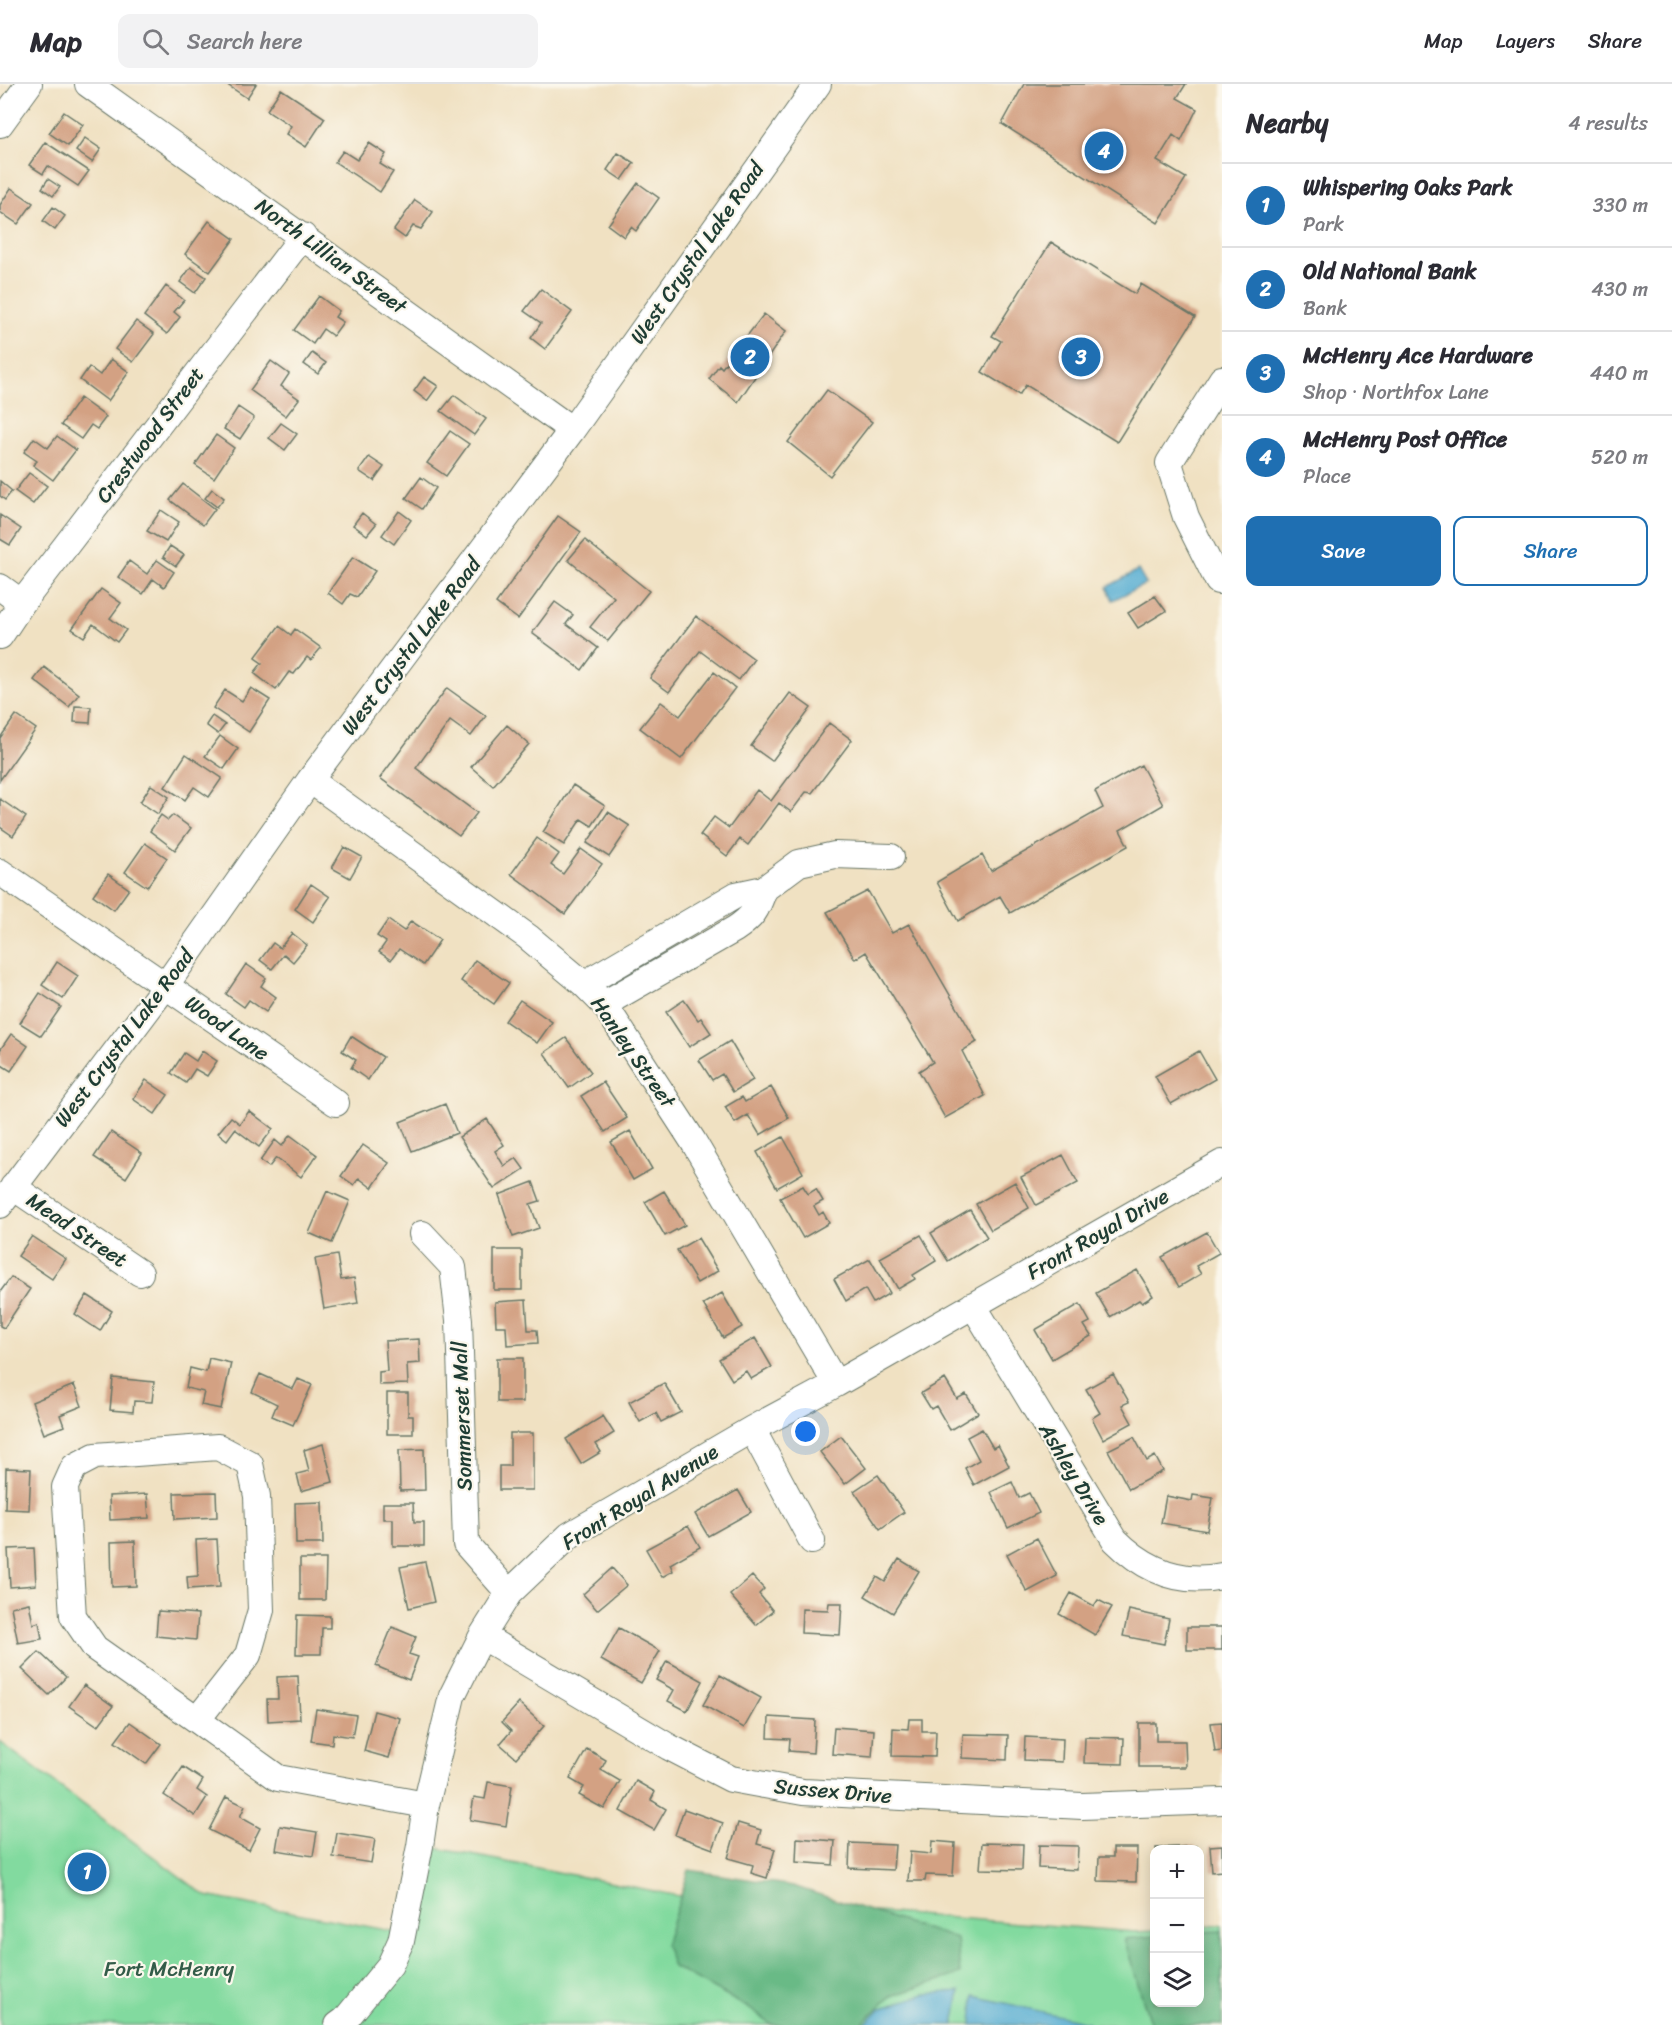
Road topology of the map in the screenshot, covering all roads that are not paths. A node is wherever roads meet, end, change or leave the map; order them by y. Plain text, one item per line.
1 (29, 84) edge
2 (88, 84) edge
3 (818, 84) edge
4 (0, 124) edge
5 (303, 236) junction
6 (1222, 379) edge
7 (572, 430) junction
8 (1218, 581) dead end
9 (0, 587) edge
10 (22, 603) junction
11 (0, 636) edge
12 (310, 780) junction
13 (891, 857) dead end
14 (0, 872) edge
15 (764, 889) junction
16 (584, 984) junction
17 (166, 985) junction
18 (604, 1004) junction
19 (336, 1103) dead end
20 (1222, 1163) edge
21 (7, 1196) edge
22 (422, 1234) dead end
23 (140, 1273) dead end
24 (973, 1305) junction
25 (836, 1384) junction
26 (752, 1429) junction
27 (812, 1541) dead end
28 (1222, 1576) edge
29 (509, 1593) junction
30 (482, 1636) junction
31 (197, 1720) junction
32 (1222, 1801) edge
33 (426, 1805) junction
34 (338, 2025) edge

1 - 4 street
2 - 5 street, North Lillian Street
3 - 7 street, West Crystal Lake Road
5 - 7 street, North Lillian Street
5 - 10 street, Crestwood Street
6 - 8 street
7 - 12 street, West Crystal Lake Road
9 - 10 street
10 - 11 street, Crestwood Street
12 - 16 street, Hanley Street
12 - 17 street, West Crystal Lake Road
13 - 15 street
14 - 17 street, Wood Lane
15 - 16 street
15 - 18 street
16 - 18 street, Hanley Street
17 - 19 street, Wood Lane
17 - 21 street, West Crystal Lake Road
18 - 25 street, Hanley Street
20 - 24 street, Front Royal Drive
21 - 23 street, Mead Street
22 - 29 street, Sommerset Mall
24 - 25 street, Front Royal Avenue
24 - 28 street, Ashley Drive
25 - 26 street, Front Royal Avenue
26 - 27 street
26 - 29 street, Front Royal Avenue
29 - 30 street, Front Royal Avenue
30 - 32 street, Sussex Drive
30 - 33 street, Front Royal Avenue
31 - 31 street
31 - 33 street
33 - 34 street, Front Royal Avenue

